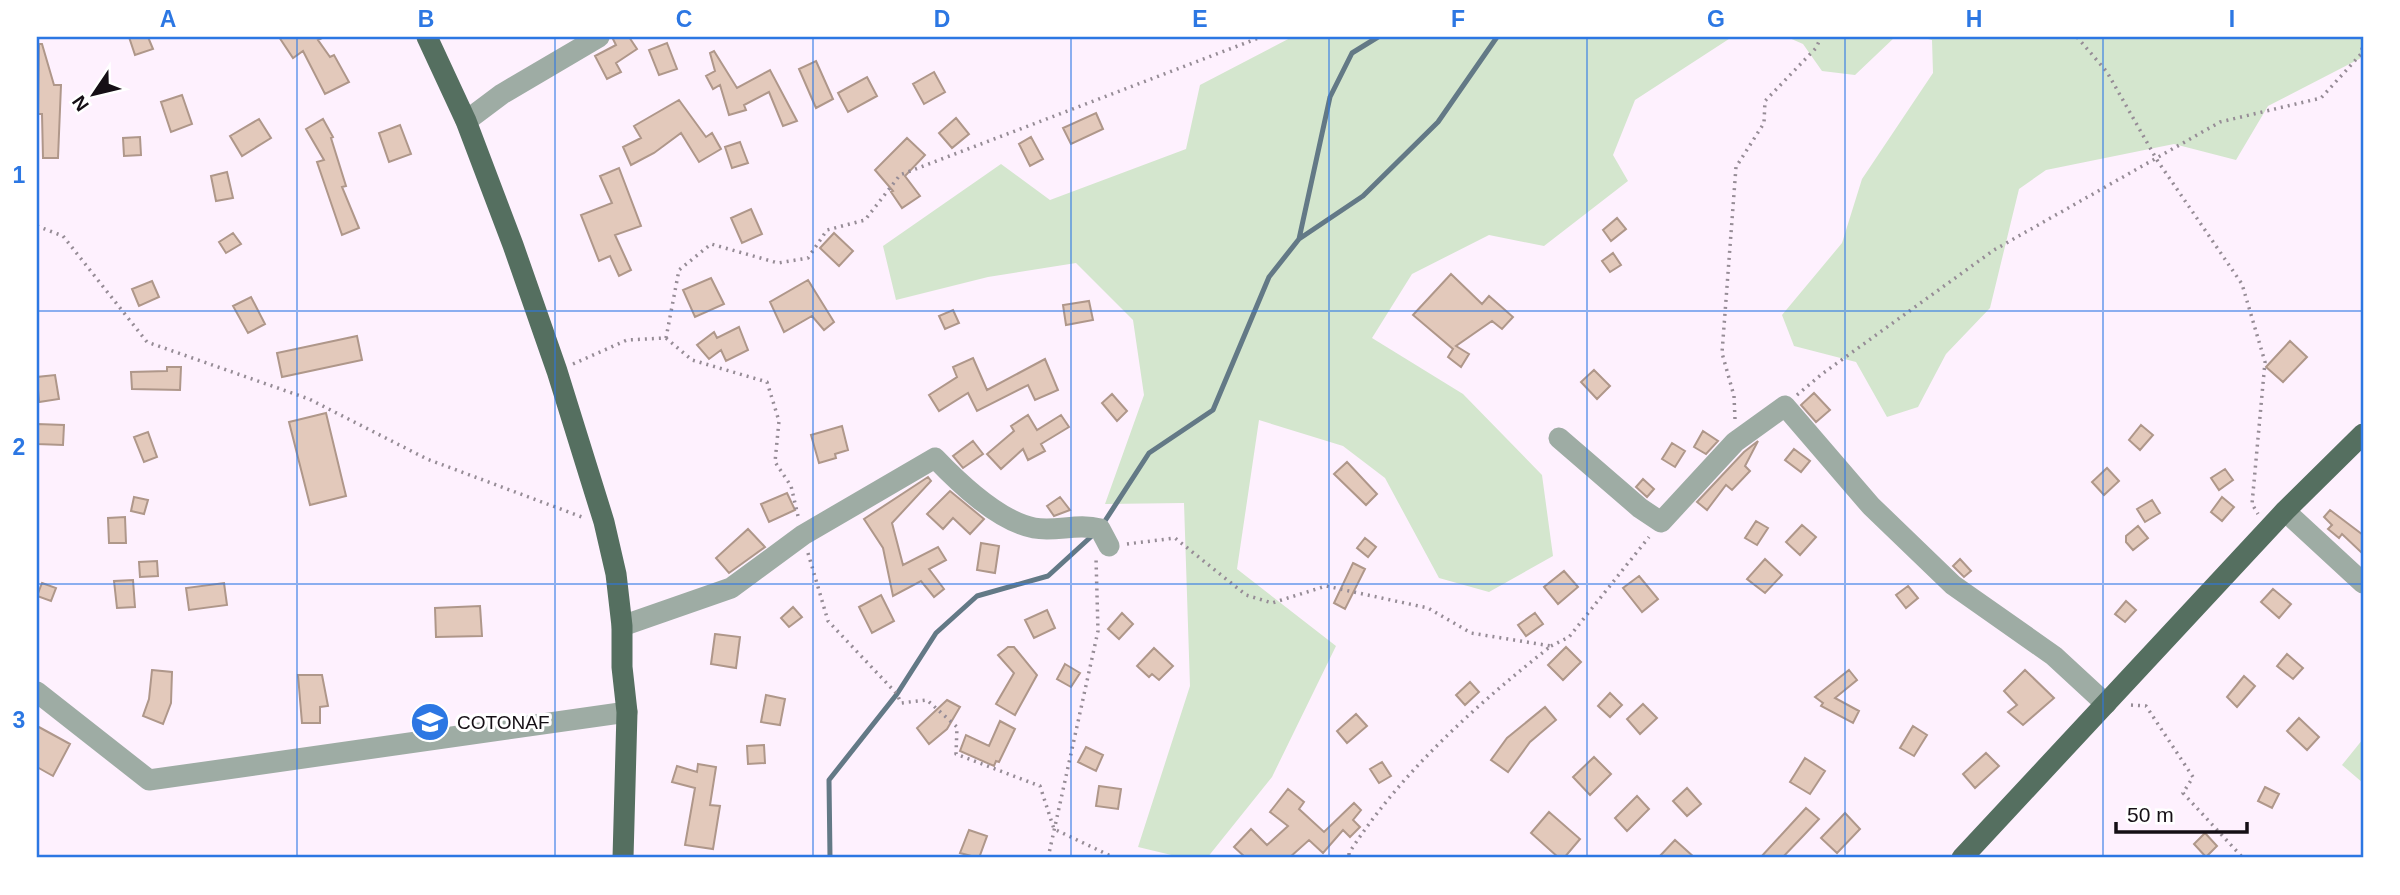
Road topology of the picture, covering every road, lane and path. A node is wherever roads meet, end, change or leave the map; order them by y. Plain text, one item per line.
1 (427, 37) edge
2 (599, 37) edge
3 (1261, 37) edge
4 (1821, 37) edge
5 (2077, 37) edge
6 (2363, 43) edge
7 (466, 121) junction
8 (2157, 160) junction
9 (37, 226) edge
10 (666, 338) junction
11 (557, 371) junction
12 (1785, 406) junction
13 (2363, 434) edge
14 (1559, 438) dead end
15 (1735, 442) junction
16 (2285, 511) junction
17 (604, 522) junction
18 (1661, 522) junction
19 (2268, 531) junction
20 (803, 535) junction
21 (1110, 546) junction
22 (2363, 583) edge
23 (622, 626) junction
24 (1551, 646) junction
25 (37, 692) edge
26 (2106, 705) junction
27 (627, 712) junction
28 (1054, 829) junction
29 (622, 858) edge
30 (1048, 858) edge
31 (1115, 858) edge
32 (1349, 858) edge
33 (1962, 858) edge
34 (2243, 858) edge

1 - 7 main road
2 - 7 street
3 - 10 path
4 - 15 path
5 - 8 path
6 - 8 path
7 - 11 main road
8 - 12 path
8 - 19 path
9 - 17 path
10 - 11 path
10 - 20 path
11 - 17 main road
12 - 15 street
12 - 26 street
13 - 16 main road
14 - 18 street
15 - 18 street
16 - 19 main road
16 - 22 street
17 - 23 main road
18 - 24 path
19 - 26 main road
20 - 21 street
20 - 23 street
20 - 28 path
21 - 24 path
21 - 28 path
23 - 27 main road
24 - 32 path
25 - 27 street
26 - 33 main road
26 - 34 path
27 - 29 main road
28 - 30 path
28 - 31 path

